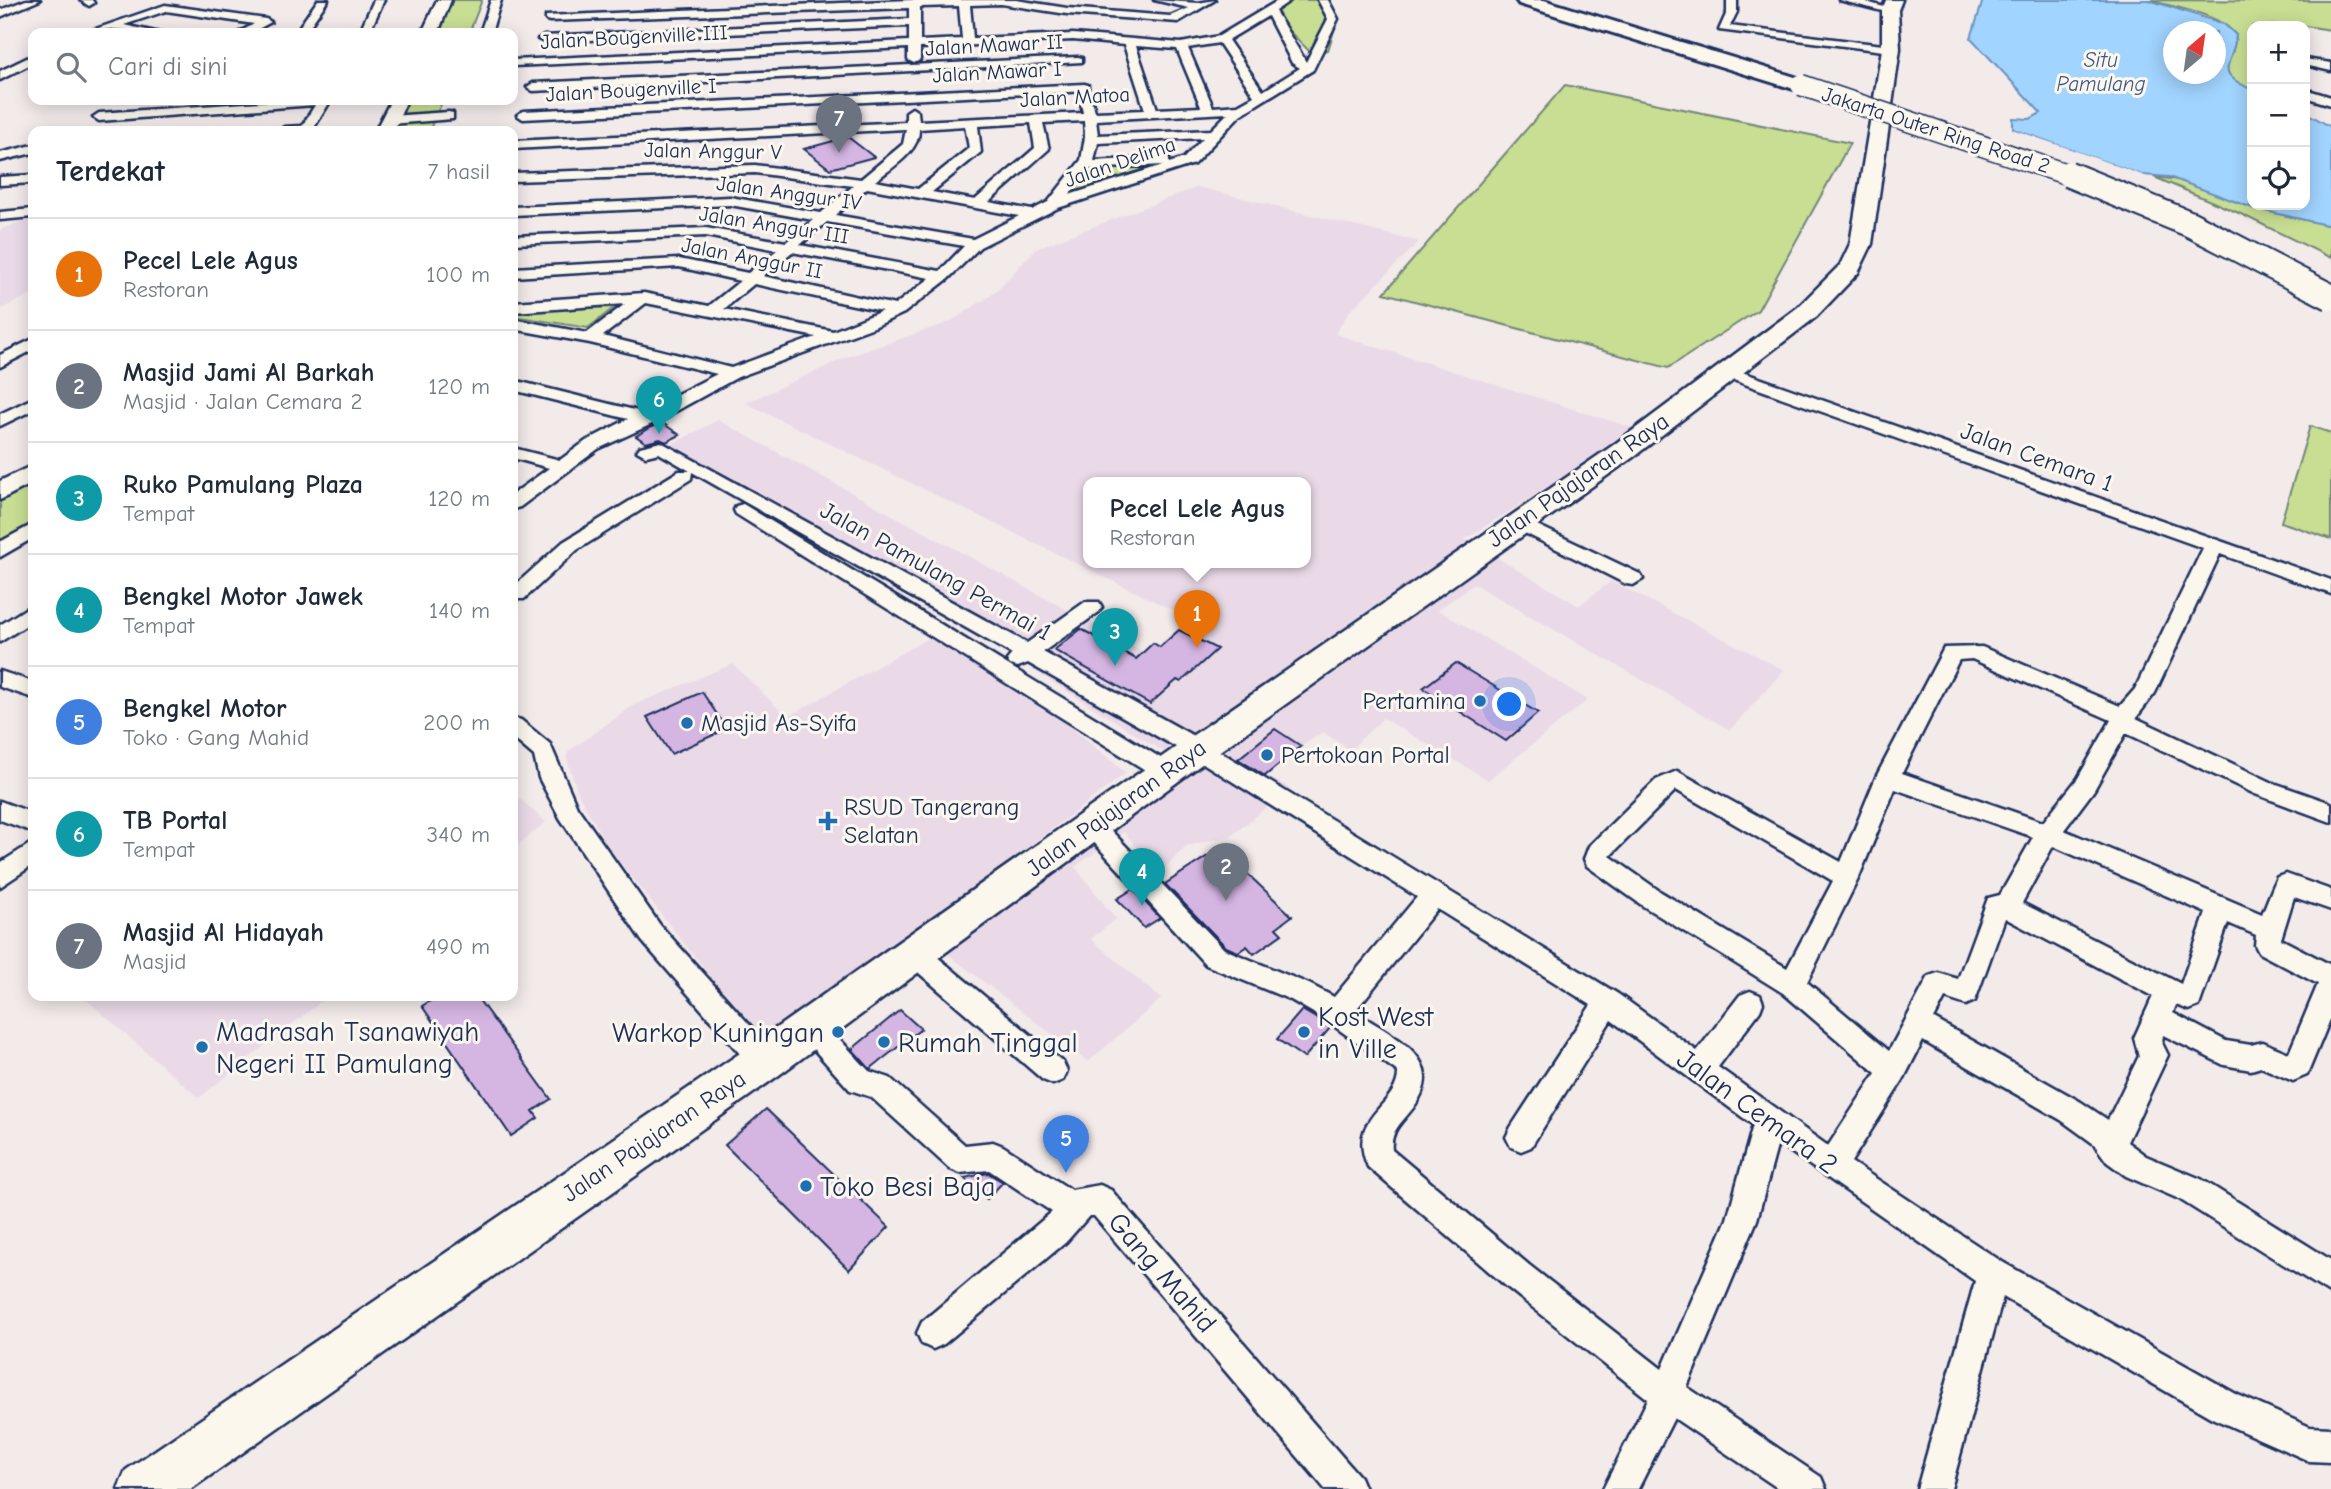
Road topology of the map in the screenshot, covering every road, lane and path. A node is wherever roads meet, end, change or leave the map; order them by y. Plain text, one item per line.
1 (35, 0) edge
2 (201, 0) edge
3 (323, 0) edge
4 (379, 0) edge
5 (444, 0) edge
6 (496, 0) edge
7 (557, 0) edge
8 (995, 0) edge
9 (1159, 0) edge
10 (1286, 0) edge
11 (1322, 0) edge
12 (1525, 0) edge
13 (1566, 0) edge
14 (1732, 0) edge
15 (1844, 0) edge
16 (915, 2) edge
17 (964, 2) junction
18 (1005, 2) edge
19 (1205, 3) edge
20 (766, 5) edge
21 (1892, 5) edge
22 (1067, 6) edge
23 (174, 9) junction
24 (1266, 12) junction
25 (0, 14) edge
26 (1013, 15) dead end
27 (550, 18) junction
28 (914, 22) junction
29 (105, 28) edge
30 (119, 28) edge
31 (253, 28) edge
32 (303, 28) edge
33 (366, 28) edge
34 (432, 28) edge
35 (487, 28) edge
36 (761, 29) junction
37 (1073, 37) junction
38 (544, 39) junction
39 (1222, 39) junction
40 (968, 42) junction
41 (1129, 42) junction
42 (915, 45) junction
43 (1181, 46) junction
44 (1891, 49) junction
45 (758, 51) junction
46 (28, 55) edge
47 (28, 59) edge
48 (10, 61) edge
49 (540, 61) junction
50 (518, 63) edge
51 (2310, 63) edge
52 (2331, 67) edge
53 (1309, 68) junction
54 (913, 69) junction
55 (1081, 74) junction
56 (0, 76) edge
57 (751, 76) junction
58 (1805, 80) junction
59 (2331, 88) edge
60 (912, 96) junction
61 (1263, 96) junction
62 (2326, 99) edge
63 (741, 103) junction
64 (259, 105) edge
65 (322, 105) edge
66 (397, 105) edge
67 (454, 105) edge
68 (526, 106) junction
69 (1241, 108) junction
70 (1208, 109) junction
71 (1152, 112) junction
72 (449, 116) junction
73 (1090, 116) junction
74 (99, 117) dead end
75 (1036, 119) junction
76 (971, 122) junction
77 (387, 125) edge
78 (912, 125) junction
79 (309, 126) edge
80 (445, 126) edge
81 (1218, 134) junction
82 (1094, 139) junction
83 (518, 145) edge
84 (28, 150) edge
85 (727, 151) junction
86 (0, 158) edge
87 (1191, 160) junction
88 (1087, 165) junction
89 (518, 176) edge
90 (28, 178) edge
91 (0, 181) edge
92 (867, 184) junction
93 (921, 194) junction
94 (977, 205) junction
95 (1053, 205) junction
96 (518, 211) edge
97 (28, 213) edge
98 (1035, 215) junction
99 (0, 216) edge
100 (826, 218) junction
101 (518, 240) edge
102 (975, 244) junction
103 (790, 247) junction
104 (518, 272) edge
105 (2331, 272) edge
106 (943, 276) junction
107 (752, 278) junction
108 (2331, 297) edge
109 (644, 298) junction
110 (518, 307) edge
111 (714, 310) junction
112 (898, 310) junction
113 (518, 325) edge
114 (834, 336) junction
115 (590, 338) junction
116 (28, 347) edge
117 (2, 360) edge
118 (28, 366) edge
119 (1728, 372) junction
120 (732, 373) junction
121 (518, 386) edge
122 (28, 406) edge
123 (648, 419) junction
124 (0, 421) edge
125 (609, 436) junction
126 (646, 451) junction
127 (518, 454) edge
128 (563, 466) junction
129 (28, 475) edge
130 (685, 475) junction
131 (0, 492) edge
132 (518, 499) edge
133 (1518, 522) junction
134 (795, 532) junction
135 (28, 533) edge
136 (2214, 546) junction
137 (0, 551) edge
138 (854, 566) junction
139 (1633, 579) dead end
140 (2331, 587) edge
141 (518, 593) edge
142 (1092, 607) dead end
143 (28, 615) edge
144 (0, 635) edge
145 (1027, 653) junction
146 (1005, 671) junction
147 (0, 679) edge
148 (28, 688) edge
149 (2123, 719) junction
150 (518, 730) edge
151 (1198, 748) junction
152 (1166, 772) junction
153 (1888, 777) junction
154 (0, 810) edge
155 (2331, 813) edge
156 (28, 821) edge
157 (1091, 826) junction
158 (2050, 834) junction
159 (28, 856) edge
160 (0, 877) edge
161 (1847, 877) junction
162 (1433, 896) junction
163 (2331, 900) edge
164 (2007, 907) junction
165 (2220, 910) junction
166 (2269, 929) junction
167 (914, 953) junction
168 (2331, 978) edge
169 (2331, 984) edge
170 (1792, 985) junction
171 (2169, 991) junction
172 (1608, 1002) junction
173 (1750, 1003) dead end
174 (1337, 1013) junction
175 (2157, 1018) junction
176 (1919, 1025) junction
177 (811, 1027) junction
178 (764, 1061) junction
179 (1700, 1069) junction
180 (1052, 1071) dead end
181 (1893, 1071) junction
182 (1769, 1121) junction
183 (1521, 1137) dead end
184 (2112, 1142) junction
185 (1832, 1166) junction
186 (1081, 1203) junction
187 (1993, 1275) junction
188 (2331, 1278) edge
189 (933, 1334) dead end
190 (1668, 1394) junction
191 (2331, 1445) edge
192 (164, 1483) edge
193 (1348, 1489) edge
194 (1620, 1489) edge
195 (1809, 1489) edge
196 (1934, 1489) edge

1 - 25 street
2 - 23 street
3 - 32 street
4 - 33 street
5 - 34 street
6 - 35 street
7 - 27 street
8 - 18 street
9 - 19 street
10 - 24 street
11 - 53 street
12 - 58 highway, Jakarta Outer Ring Road 2
13 - 58 highway, Jakarta Outer Ring Road 2
14 - 44 street
15 - 21 street
16 - 17 street
16 - 20 street
16 - 28 street
17 - 18 street
17 - 40 street
18 - 22 street
18 - 26 street
19 - 22 street
20 - 27 street
20 - 36 street
21 - 44 main road, Jalan Pajajaran Raya
22 - 37 street
23 - 29 street
23 - 30 street
23 - 31 street
24 - 39 street
24 - 53 street
27 - 38 street
28 - 36 street
28 - 42 street
36 - 38 street
36 - 45 street
37 - 40 street, Jalan Bougenville III
37 - 41 street, Jalan Bougenville III
37 - 55 street
38 - 49 street
39 - 43 street, Jalan Bougenville III
39 - 61 street
40 - 42 street, Jalan Bougenville III
41 - 43 street, Jalan Bougenville III
41 - 71 street
42 - 45 street, Jalan Bougenville III
42 - 54 street
43 - 70 street
44 - 119 main road, Jalan Pajajaran Raya
45 - 49 street, Jalan Bougenville III
45 - 57 street
46 - 48 street
47 - 48 street
48 - 56 street
49 - 50 street, Jalan Bougenville III
49 - 68 street
51 - 52 street
53 - 61 street
54 - 55 street, Jalan Mawar II
54 - 57 street, Jalan Mawar II
54 - 60 street
55 - 60 street, Jalan Mawar I
55 - 73 street
57 - 63 street
57 - 68 street, Jalan Mawar II
58 - 105 highway, Jakarta Outer Ring Road 2
58 - 108 highway, Jakarta Outer Ring Road 2, bridge
59 - 62 street
60 - 63 street, Jalan Mawar I
60 - 78 street
61 - 69 street
63 - 68 street, Jalan Bougenville I
63 - 85 street
64 - 74 street
65 - 79 street
66 - 77 street
67 - 72 street
69 - 70 street, Jalan Matoa
69 - 81 street, Jalan Delima
70 - 71 street, Jalan Matoa
71 - 73 street, Jalan Matoa
72 - 77 street
72 - 80 street
73 - 75 street, Jalan Matoa
73 - 82 street
75 - 76 street, Jalan Matoa
75 - 94 street
76 - 78 street, Jalan Matoa
76 - 93 street
78 - 85 street, Jalan Matoa
78 - 92 street
81 - 82 street
81 - 87 street, Jalan Delima
82 - 88 street
83 - 85 street
84 - 86 street
85 - 89 street, Jalan Anggur V
85 - 92 street, Jalan Anggur V
87 - 88 street
87 - 95 street, Jalan Delima
88 - 95 street
90 - 91 street
92 - 93 street, Jalan Anggur V
92 - 100 street
93 - 94 street, Jalan Anggur V
94 - 98 street, Jalan Anggur V
95 - 98 street, Jalan Delima
96 - 100 street, Jalan Anggur IV
97 - 99 street
98 - 102 street, Jalan Delima
100 - 102 street, Jalan Anggur IV
100 - 103 street
101 - 103 street, Jalan Anggur III
102 - 106 street, Jalan Delima
103 - 106 street, Jalan Anggur III
103 - 107 street
104 - 107 street, Jalan Anggur II
106 - 112 street, Jalan Delima
107 - 111 street
107 - 112 street, Jalan Anggur II
109 - 110 street
109 - 111 street
109 - 115 street
111 - 114 street
112 - 114 street, Jalan Delima
113 - 115 street
114 - 120 street, Jalan Delima
115 - 120 street
116 - 117 street
117 - 118 street
119 - 133 main road, Jalan Pajajaran Raya
119 - 136 street, Jalan Cemara 1
120 - 123 street, Jalan Delima
121 - 123 street
122 - 124 street
123 - 125 street, Jalan Delima
125 - 126 street
125 - 128 street
126 - 130 street
126 - 134 street, Jalan Pamulang Permai 1
127 - 128 street
128 - 132 street
129 - 131 street
130 - 134 street
130 - 141 street
133 - 139 street
133 - 151 main road, Jalan Pajajaran Raya
134 - 138 street
135 - 137 street
136 - 140 street, Jalan Cemara 1
136 - 149 street
138 - 145 street, Jalan Pamulang Permai 1
138 - 146 street
142 - 145 street
143 - 144 street
145 - 146 street
145 - 151 street, Jalan Pamulang Permai 1
146 - 152 street
147 - 148 street
149 - 153 street
149 - 155 street
149 - 158 street
150 - 178 street
151 - 152 main road, Jalan Pajajaran Raya
151 - 162 street, Jalan Cemara 2
152 - 157 main road, Jalan Pajajaran Raya
153 - 158 street
153 - 161 street
154 - 156 street
157 - 167 main road, Jalan Pajajaran Raya
157 - 174 street
158 - 164 street
158 - 165 street
159 - 160 street
161 - 170 street
161 - 170 street
162 - 172 street, Jalan Cemara 2
162 - 174 street
163 - 166 street
164 - 171 street
164 - 176 street
165 - 166 street
165 - 171 street
166 - 168 street
167 - 177 main road, Jalan Pajajaran Raya
167 - 180 street
169 - 175 street
170 - 181 street
171 - 175 street
172 - 179 street, Jalan Cemara 2
172 - 183 street
173 - 179 street
174 - 190 street
175 - 184 street
176 - 181 street
176 - 184 street
177 - 178 main road, Jalan Pajajaran Raya
177 - 186 street, Gang Mahid
178 - 192 main road, Jalan Pajajaran Raya
179 - 182 street, Jalan Cemara 2
181 - 185 street
182 - 185 street, Jalan Cemara 2
182 - 190 street
184 - 188 street
185 - 187 street, Jalan Cemara 2
186 - 189 street
186 - 193 street, Gang Mahid
187 - 191 street, Jalan Cemara 2
187 - 196 street
190 - 194 street
190 - 195 street

